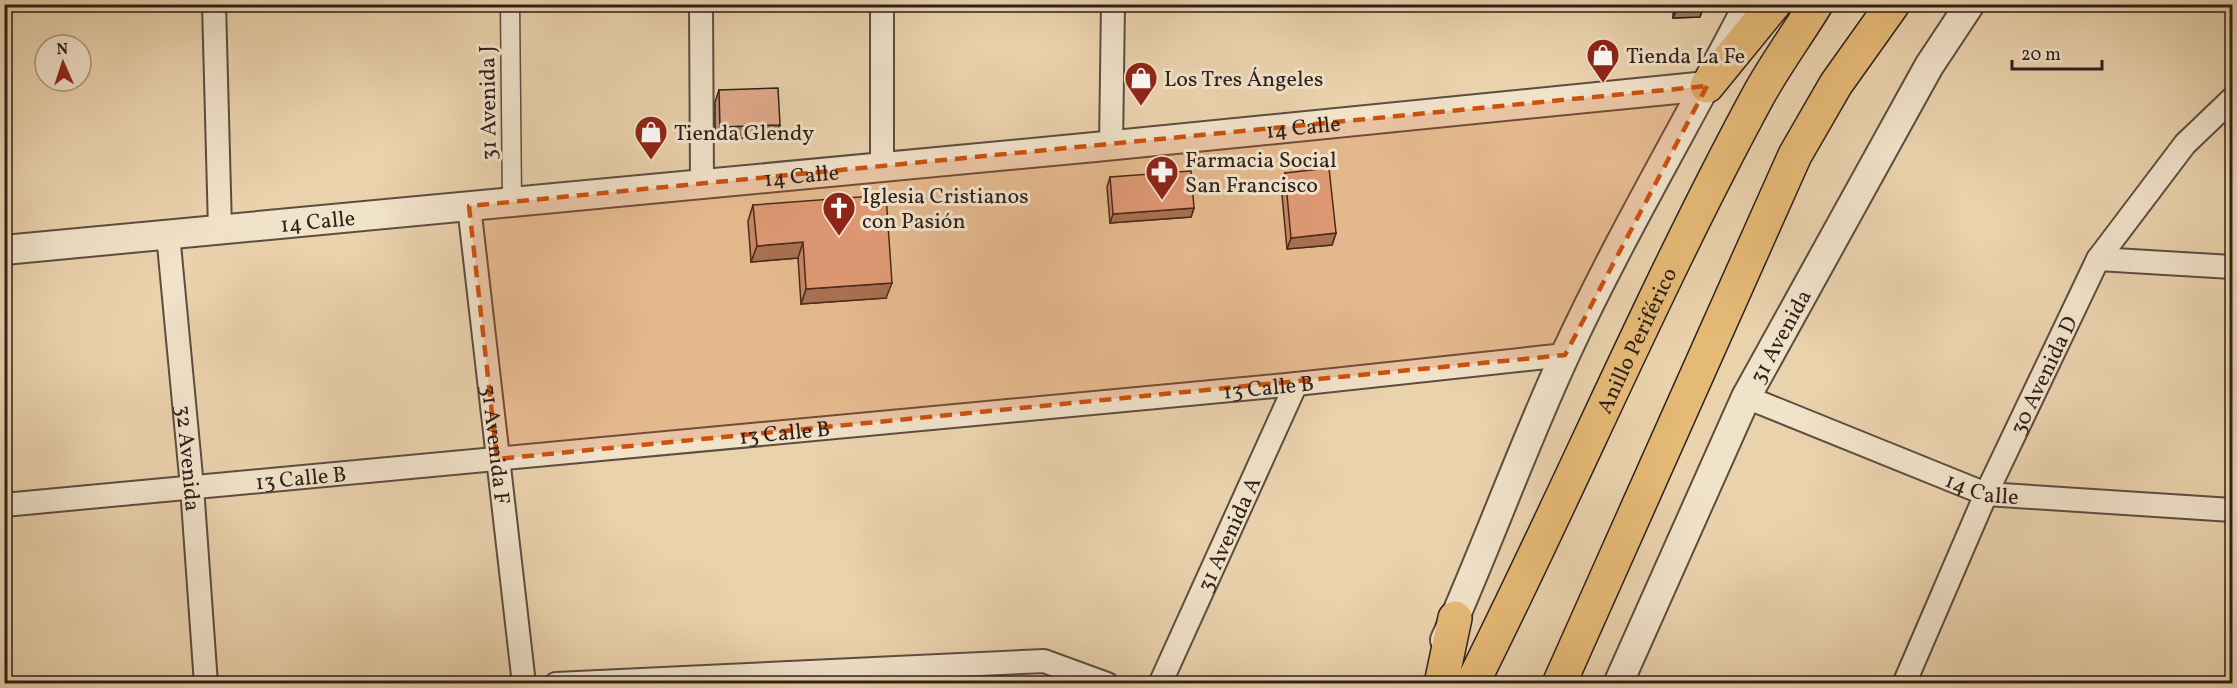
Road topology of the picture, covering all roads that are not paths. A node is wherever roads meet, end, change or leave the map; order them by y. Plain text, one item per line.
1 (214, 4) edge
2 (510, 4) edge
3 (701, 4) edge
4 (882, 4) edge
5 (1113, 4) edge
6 (1816, 4) edge
7 (1893, 4) edge
8 (1970, 4) edge
9 (1754, 7) edge
10 (1707, 86) junction
11 (2232, 99) edge
12 (1111, 145) junction
13 (882, 166) junction
14 (702, 183) junction
15 (512, 201) junction
16 (469, 206) junction
17 (220, 229) junction
18 (168, 234) junction
19 (4, 250) edge
20 (2098, 259) junction
21 (2232, 267) edge
22 (1565, 355) junction
23 (1296, 384) junction
24 (1746, 398) junction
25 (497, 459) junction
26 (192, 487) junction
27 (1986, 494) junction
28 (4, 505) edge
29 (2232, 510) edge
30 (1455, 618) junction
31 (206, 684) edge
32 (524, 684) edge
33 (556, 684) edge
34 (1107, 684) edge
35 (1160, 684) edge
36 (1426, 684) edge
37 (1441, 684) edge
38 (1473, 684) edge
39 (1560, 684) edge
40 (1618, 684) edge
41 (1904, 684) edge

1 - 17 street
2 - 15 street, 31 Avenida J
3 - 14 street
4 - 13 street
5 - 12 street
6 - 38 highway, Anillo Periférico
7 - 39 highway
8 - 24 street, 31 Avenida
9 - 10 highway
10 - 12 street, 14 Calle
10 - 22 street
11 - 20 street, 30 Avenida D
12 - 13 street, 14 Calle
13 - 14 street, 14 Calle
14 - 15 street, 14 Calle
15 - 16 street, 14 Calle
16 - 17 street, 14 Calle
16 - 25 street, 31 Avenida F
17 - 18 street, 14 Calle
18 - 19 street, 14 Calle
18 - 26 street, 32 Avenida
20 - 21 street
20 - 27 street, 30 Avenida D
22 - 23 street, 13 Calle B
22 - 30 street
23 - 25 street, 13 Calle B
23 - 35 street, 31 Avenida A
24 - 27 street, 14 Calle
24 - 40 street, 31 Avenida
25 - 26 street, 13 Calle B
25 - 32 street, 31 Avenida F
26 - 28 street, 13 Calle B
26 - 31 street, 32 Avenida
27 - 29 street, 14 Calle
27 - 41 street, 30 Avenida D
30 - 36 street
30 - 37 highway
33 - 34 street

